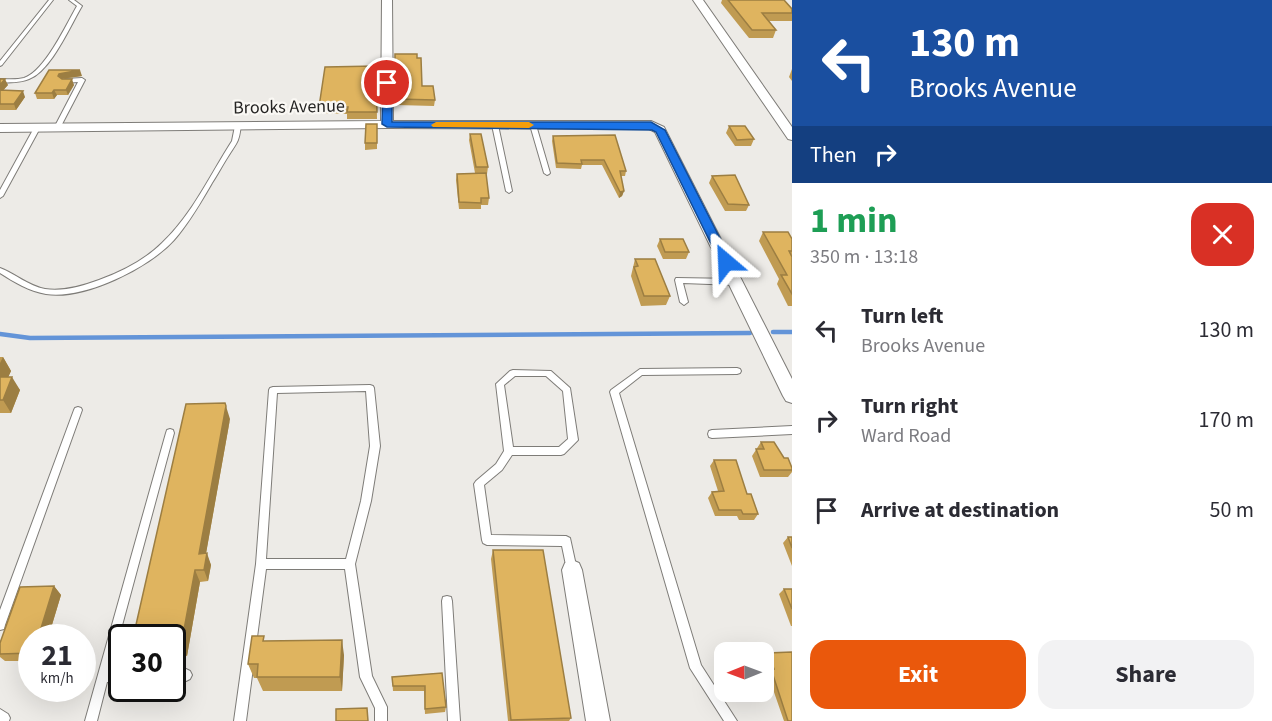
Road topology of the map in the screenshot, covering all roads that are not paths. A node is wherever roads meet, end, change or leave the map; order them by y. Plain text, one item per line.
1 (51, 0) edge
2 (71, 0) edge
3 (387, 0) edge
4 (698, 0) edge
5 (0, 64) edge
6 (0, 81) edge
7 (66, 81) edge
8 (387, 124) junction
9 (495, 125) junction
10 (533, 125) junction
11 (238, 126) junction
12 (0, 128) edge
13 (37, 128) junction
14 (57, 128) junction
15 (792, 136) edge
16 (548, 173) dead end
17 (509, 191) dead end
18 (0, 196) edge
19 (0, 270) edge
20 (736, 282) junction
21 (684, 302) dead end
22 (737, 371) dead end
23 (792, 396) edge
24 (78, 410) dead end
25 (792, 430) edge
26 (170, 433) dead end
27 (712, 434) dead end
28 (509, 451) junction
29 (261, 564) junction
30 (350, 564) junction
31 (572, 570) joint
32 (447, 601) dead end
33 (0, 626) edge
34 (103, 676) junction
35 (108, 676) edge
36 (0, 715) edge
37 (3, 721) edge
38 (91, 721) edge
39 (240, 721) edge
40 (381, 721) edge
41 (454, 721) edge
42 (598, 721) edge
43 (731, 721) edge

1 - 5 lane
2 - 6 lane
3 - 8 street
4 - 15 street
7 - 14 lane
8 - 9 street, Brooks Avenue
8 - 11 street, Brooks Avenue
9 - 10 street, Brooks Avenue
9 - 17 lane
10 - 16 lane
10 - 20 street, Brooks Avenue
11 - 14 street, Brooks Avenue
11 - 19 lane
12 - 13 street, Brooks Avenue
13 - 14 street, Brooks Avenue
13 - 18 lane
20 - 21 lane
20 - 23 street
22 - 43 lane
24 - 33 lane
25 - 27 lane
26 - 34 lane
28 - 28 lane
28 - 31 lane
29 - 30 lane
29 - 30 lane
29 - 39 lane
30 - 40 lane
31 - 42 street
32 - 41 lane
34 - 35 lane
34 - 38 lane
36 - 37 lane

